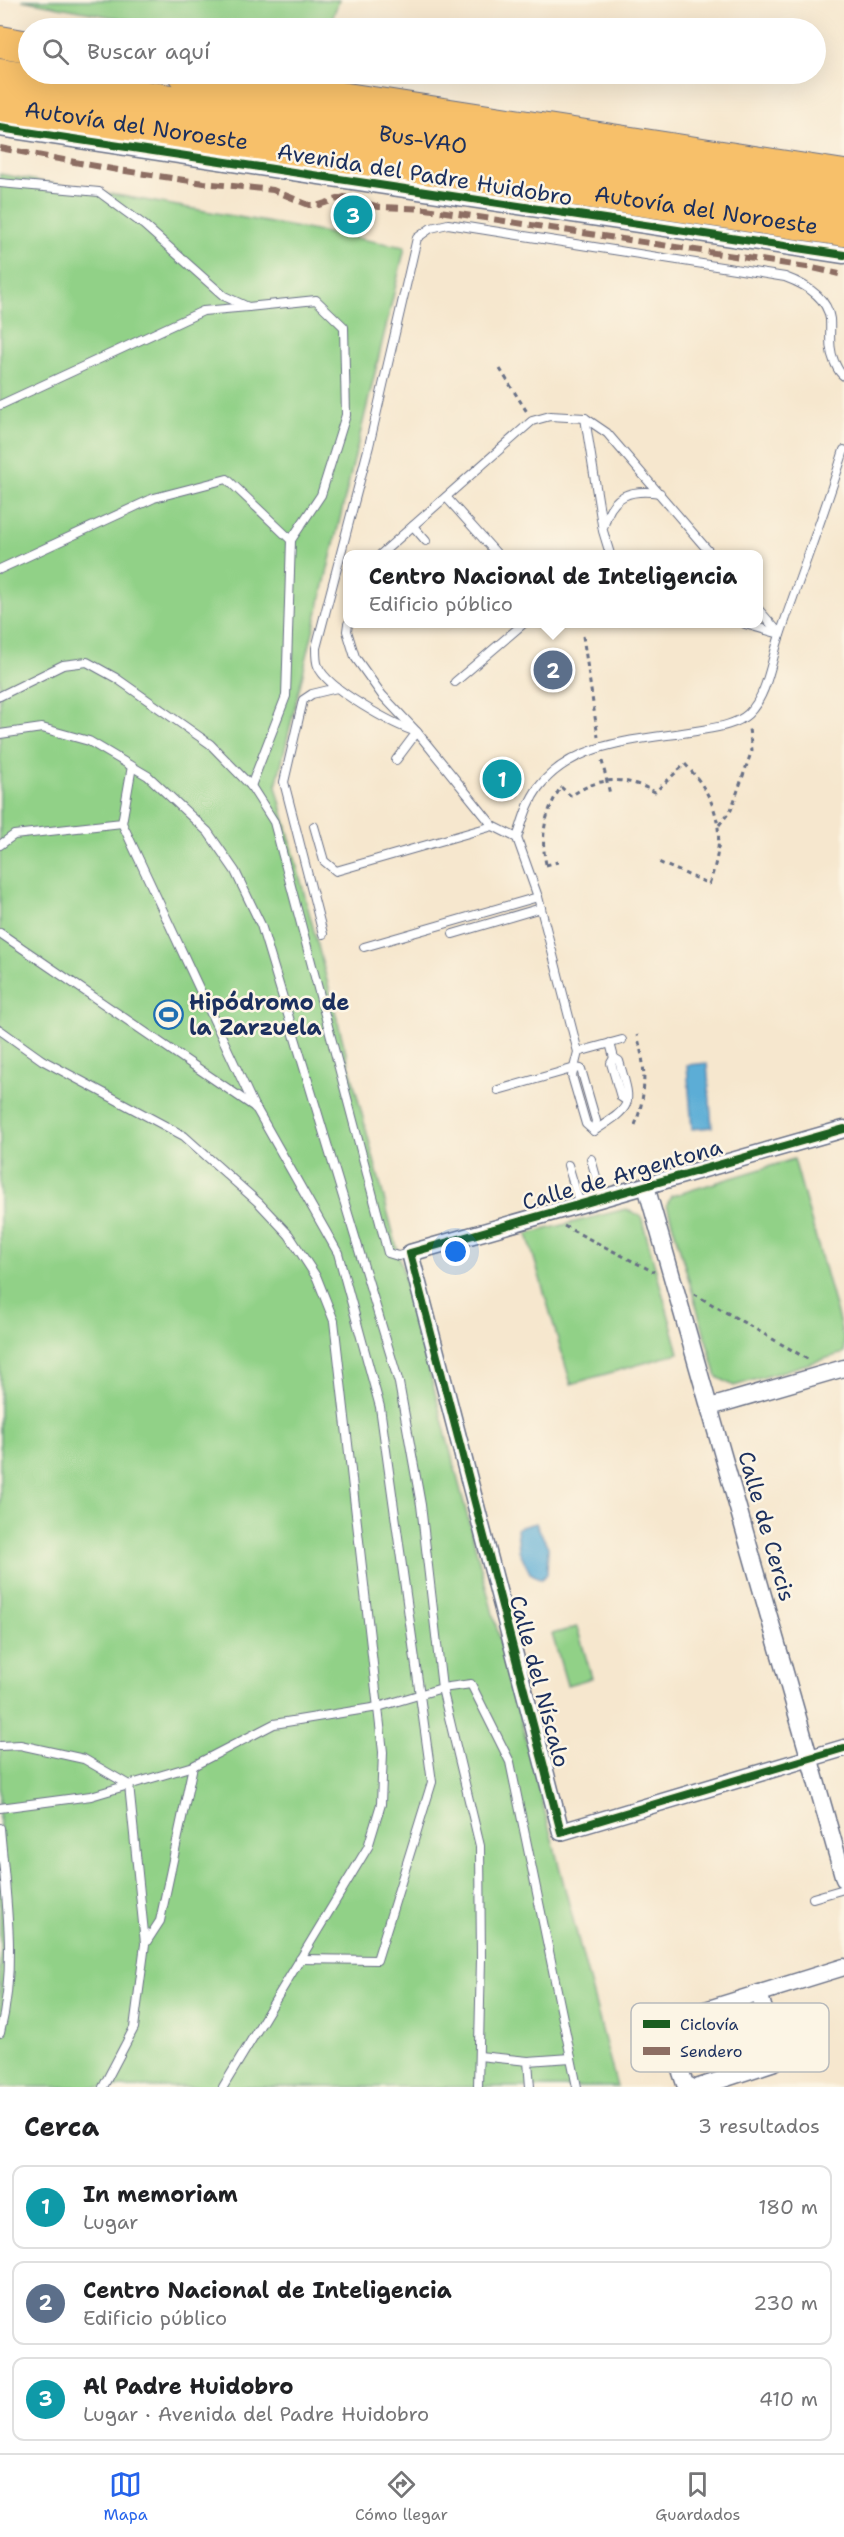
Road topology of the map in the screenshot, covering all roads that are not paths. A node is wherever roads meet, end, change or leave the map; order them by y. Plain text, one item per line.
1 (0, 42) edge
2 (18, 45) edge
3 (0, 75) edge
4 (18, 78) edge
5 (59, 84) edge
6 (248, 84) edge
7 (0, 105) edge
8 (0, 128) edge
9 (611, 141) junction
10 (844, 161) edge
11 (844, 176) edge
12 (0, 183) edge
13 (844, 203) edge
14 (844, 230) edge
15 (844, 255) edge
16 (248, 307) junction
17 (844, 376) edge
18 (0, 405) edge
19 (585, 418) junction
20 (844, 450) edge
21 (660, 493) junction
22 (446, 497) junction
23 (413, 526) junction
24 (603, 531) junction
25 (291, 540) junction
26 (426, 541) dead end
27 (387, 550) edge
28 (493, 550) edge
29 (609, 550) edge
30 (704, 550) edge
31 (0, 569) edge
32 (763, 614) edge
33 (347, 628) edge
34 (518, 628) edge
35 (759, 628) edge
36 (780, 634) junction
37 (456, 682) dead end
38 (336, 688) junction
39 (0, 696) edge
40 (417, 732) junction
41 (0, 734) edge
42 (396, 760) dead end
43 (132, 766) junction
44 (251, 786) junction
45 (122, 823) junction
46 (314, 826) dead end
47 (493, 826) junction
48 (517, 838) junction
49 (0, 845) edge
50 (538, 897) junction
51 (541, 908) junction
52 (0, 933) edge
53 (323, 934) dead end
54 (453, 934) dead end
55 (364, 947) dead end
56 (0, 1030) edge
57 (622, 1040) dead end
58 (610, 1043) junction
59 (578, 1052) junction
60 (575, 1068) junction
61 (498, 1090) dead end
62 (256, 1108) junction
63 (844, 1129) edge
64 (591, 1159) dead end
65 (568, 1165) dead end
66 (646, 1186) junction
67 (602, 1198) junction
68 (580, 1204) junction
69 (410, 1253) junction
70 (844, 1368) edge
71 (710, 1407) junction
72 (442, 1688) junction
73 (420, 1694) junction
74 (378, 1707) junction
75 (0, 1746) edge
76 (844, 1748) edge
77 (810, 1759) junction
78 (193, 1766) junction
79 (129, 1785) junction
80 (0, 1808) edge
81 (0, 1828) edge
82 (844, 1879) edge
83 (844, 1889) edge
84 (813, 1898) dead end
85 (145, 1944) junction
86 (300, 1959) junction
87 (844, 1967) edge
88 (759, 1993) junction
89 (727, 2003) edge
90 (762, 2003) edge
91 (0, 2033) edge
92 (479, 2056) junction
93 (571, 2058) junction
94 (528, 2061) junction
95 (681, 2072) edge
96 (745, 2072) edge
97 (103, 2087) edge
98 (223, 2087) edge
99 (478, 2087) edge
100 (530, 2087) edge
101 (577, 2087) edge
102 (691, 2087) edge
103 (699, 2087) edge

1 - 2 highway
3 - 4 highway, Bus-VAO
5 - 13 highway, Bus-VAO
6 - 9 highway
7 - 14 highway, Autovía del Noroeste
8 - 15 street, Avenida del Padre Huidobro
9 - 10 highway
9 - 11 highway
12 - 16 lane
16 - 18 lane
16 - 25 lane
17 - 38 lane
19 - 21 lane
19 - 22 lane
19 - 24 lane
20 - 36 lane
21 - 24 lane
21 - 30 lane
22 - 23 lane
22 - 28 lane
23 - 26 lane
23 - 27 lane
24 - 29 lane
25 - 31 lane
25 - 44 lane
32 - 36 lane
33 - 40 lane
34 - 37 lane
35 - 36 lane
36 - 48 lane
38 - 40 lane
38 - 53 lane
39 - 44 lane
40 - 42 lane
40 - 47 lane
41 - 43 lane
43 - 45 lane
43 - 72 lane
44 - 69 lane
45 - 49 lane
45 - 62 lane
46 - 47 lane
47 - 48 lane
48 - 50 lane
50 - 51 lane
50 - 55 lane
51 - 54 lane
51 - 59 lane
52 - 62 lane
56 - 74 lane
57 - 58 lane
58 - 59 lane
58 - 60 lane
59 - 60 lane
60 - 61 lane
62 - 73 lane
63 - 66 street, Calle de Argentona
64 - 67 lane
65 - 68 lane
66 - 67 street, Calle de Argentona
66 - 71 street, Calle de Cercis
67 - 68 street, Calle de Argentona
68 - 69 street, Calle de Argentona
69 - 77 street, Calle del Níscalo
70 - 71 street
71 - 77 street, Calle de Cercis
72 - 73 lane
72 - 92 lane
72 - 93 lane
73 - 74 lane
73 - 86 lane
74 - 78 lane
74 - 86 lane
75 - 79 lane
76 - 77 street, Calle del Níscalo
77 - 82 street, Calle de Cercis
78 - 79 lane
78 - 85 lane
79 - 80 lane
79 - 85 lane
81 - 91 lane
83 - 84 lane
85 - 97 lane
86 - 98 lane
87 - 88 street
88 - 89 street
88 - 90 street
92 - 94 lane
92 - 99 lane
93 - 94 lane
93 - 101 lane
94 - 100 lane
95 - 102 street
96 - 103 street

